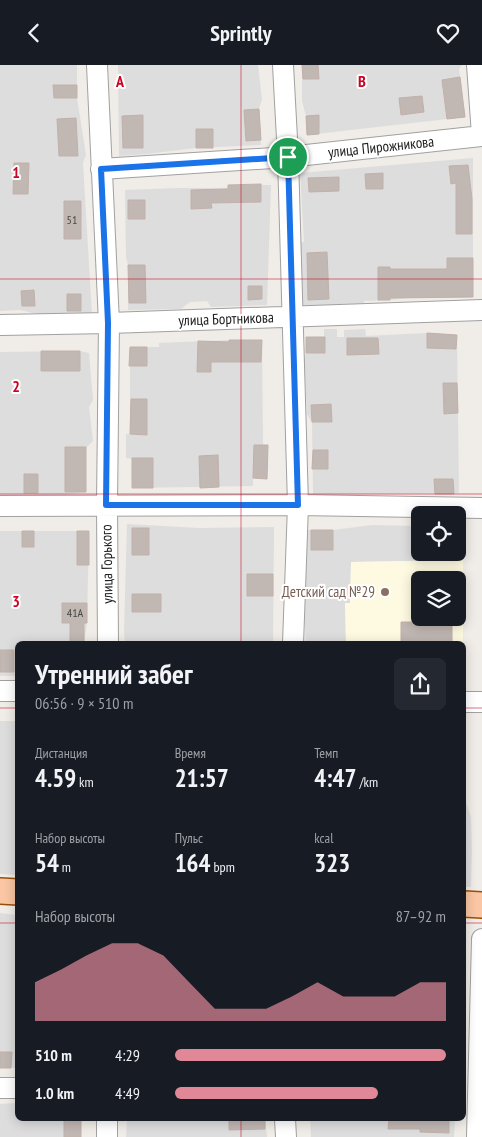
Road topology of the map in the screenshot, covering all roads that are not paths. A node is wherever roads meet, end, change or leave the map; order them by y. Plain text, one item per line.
1 (97, 65) edge
2 (283, 65) edge
3 (478, 65) edge
4 (482, 136) edge
5 (288, 157) junction
6 (101, 169) junction
7 (482, 310) edge
8 (292, 317) junction
9 (108, 323) junction
10 (0, 325) edge
11 (106, 505) junction
12 (298, 505) junction
13 (0, 506) edge
14 (482, 508) edge
15 (108, 641) edge
16 (293, 641) edge
17 (0, 691) edge
18 (15, 691) edge
19 (466, 702) edge
20 (482, 703) edge
21 (0, 891) edge
22 (15, 891) edge
23 (466, 904) edge
24 (482, 905) edge
25 (482, 939) edge
26 (0, 1088) edge
27 (15, 1088) edge
28 (474, 1097) edge
29 (106, 1121) edge
30 (285, 1121) edge
31 (107, 1137) edge
32 (286, 1137) edge
33 (477, 1137) edge

1 - 6 street, улица Горького
2 - 5 street
3 - 4 street
4 - 5 street, улица Пирожникова
5 - 6 street, улица Пирожникова
5 - 8 street
6 - 9 street, улица Горького
7 - 8 street, улица Бортникова
8 - 9 street, улица Бортникова
8 - 12 street
9 - 10 street, улица Бортникова
9 - 11 street, улица Горького
11 - 12 street
11 - 13 street
11 - 15 street, улица Горького
12 - 14 street
12 - 16 street
17 - 18 street
19 - 20 street
21 - 22 main road
23 - 24 main road
25 - 28 street
26 - 27 street
28 - 33 street
29 - 31 street
30 - 32 street

